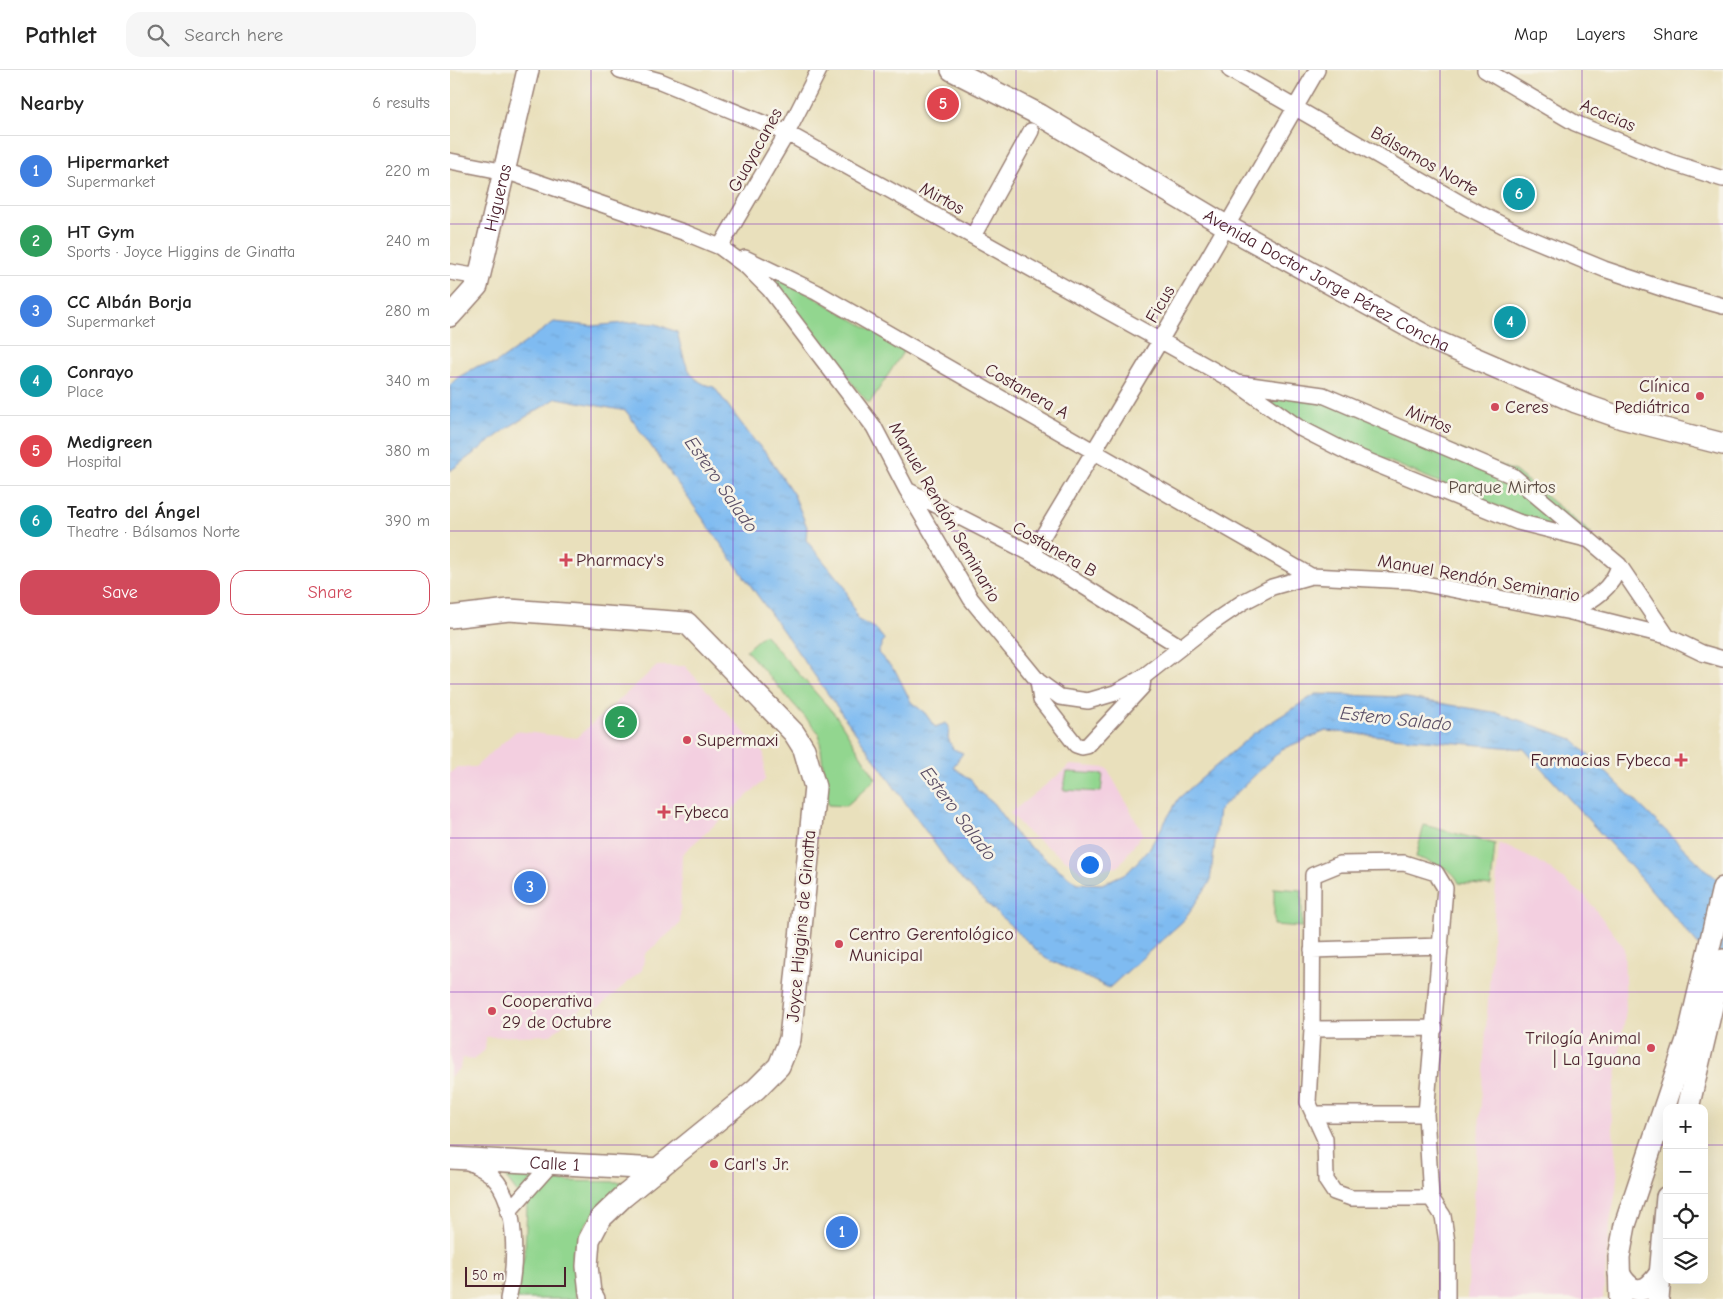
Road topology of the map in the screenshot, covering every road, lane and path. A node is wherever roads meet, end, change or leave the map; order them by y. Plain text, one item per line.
1 (528, 70) edge
2 (620, 70) edge
3 (819, 70) edge
4 (952, 70) edge
5 (1230, 70) edge
6 (1317, 70) edge
7 (1485, 70) edge
8 (1295, 108) junction
9 (1031, 131) dead end
10 (787, 133) junction
11 (450, 161) edge
12 (503, 172) junction
13 (1723, 179) edge
14 (1226, 226) junction
15 (973, 236) junction
16 (720, 248) junction
17 (450, 272) edge
18 (479, 277) junction
19 (1723, 306) edge
20 (450, 316) edge
21 (1160, 341) junction
22 (1235, 382) junction
23 (1723, 444) edge
24 (1095, 452) junction
25 (907, 490) junction
26 (1586, 539) junction
27 (1032, 554) junction
28 (1619, 565) junction
29 (1311, 576) junction
30 (450, 607) edge
31 (508, 610) junction
32 (1571, 612) junction
33 (450, 617) edge
34 (1667, 636) junction
35 (1181, 647) junction
36 (1723, 659) edge
37 (1143, 677) junction
38 (1038, 681) junction
39 (1723, 888) edge
40 (1440, 946) junction
41 (1312, 950) junction
42 (1723, 960) edge
43 (1434, 1028) junction
44 (1312, 1029) junction
45 (1697, 1036) junction
46 (1688, 1104) edge
47 (1313, 1114) junction
48 (1426, 1114) junction
49 (459, 1160) edge
50 (551, 1164) junction
51 (659, 1169) junction
52 (1431, 1198) junction
53 (508, 1212) junction
54 (1663, 1224) joint
55 (1625, 1225) junction
56 (1620, 1273) junction
57 (1659, 1275) junction
58 (508, 1299) edge
59 (594, 1299) edge
60 (1447, 1299) edge
61 (1620, 1299) edge
62 (1658, 1299) edge

1 - 12 street, Higueras
2 - 10 street, Mirtos
3 - 10 street, Guayacanes
4 - 14 street, Avenida Doctor Jorge Pérez Concha
5 - 8 street, Bálsamos Norte
6 - 8 street, Ficus
7 - 13 street, Acacias
8 - 14 street, Ficus
8 - 19 street, Bálsamos Norte
9 - 15 street
10 - 15 street, Mirtos
10 - 16 street, Guayacanes
11 - 12 street, Manuel Rendón Seminario
12 - 16 street, Manuel Rendón Seminario
12 - 18 street, Higueras
14 - 21 street, Ficus
14 - 23 street, Avenida Doctor Jorge Pérez Concha
15 - 21 street, Mirtos
16 - 24 street, Costanera A
16 - 25 street, Manuel Rendón Seminario
17 - 18 street
18 - 20 street, Higueras
21 - 22 street, Mirtos
21 - 24 street, Ficus
22 - 26 street, Mirtos
22 - 26 street, Mirtos
24 - 27 street, Ficus
24 - 29 street, Costanera A
25 - 27 street, Costanera B
25 - 38 street, Manuel Rendón Seminario
26 - 28 street, Mirtos
27 - 35 street, Costanera B
28 - 32 street
28 - 34 street, Mirtos
29 - 32 street, Manuel Rendón Seminario
29 - 35 street, Manuel Rendón Seminario
30 - 31 street
31 - 33 street
31 - 51 street, Joyce Higgins de Ginatta
32 - 34 street, Manuel Rendón Seminario
34 - 36 street, Manuel Rendón Seminario
35 - 37 street, Manuel Rendón Seminario
37 - 38 street, Manuel Rendón Seminario
37 - 38 street
39 - 45 street
40 - 41 street
40 - 41 street
40 - 43 street
41 - 44 street
42 - 45 street
43 - 44 street
43 - 48 street
44 - 47 street
45 - 46 street
45 - 55 street
47 - 48 street
47 - 52 street
48 - 52 street
49 - 50 street, Calle 1
49 - 53 street
50 - 51 street, Calle 1
50 - 53 street
51 - 59 street, Joyce Higgins de Ginatta
52 - 60 street
53 - 58 street
54 - 55 street
54 - 57 street
55 - 56 street
56 - 57 street
56 - 61 street
57 - 62 street

